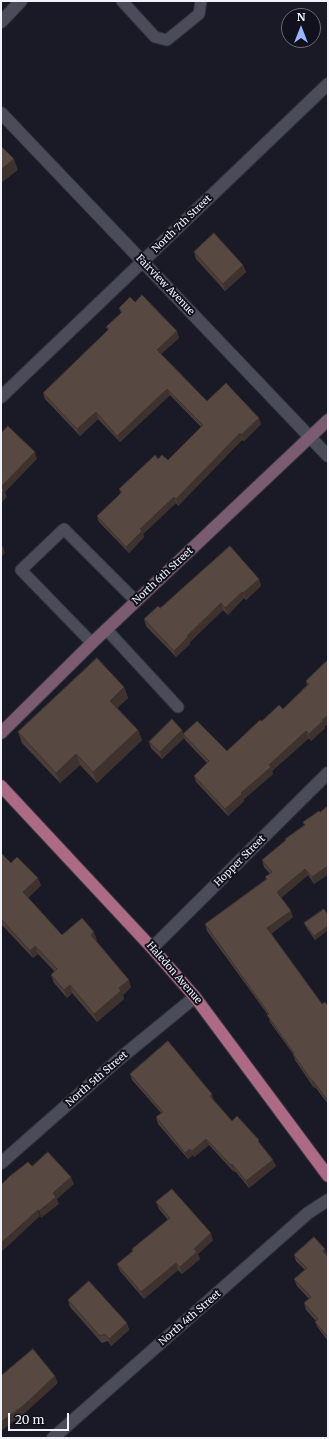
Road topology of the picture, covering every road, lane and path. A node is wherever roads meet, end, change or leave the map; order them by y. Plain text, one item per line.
1 (21, 1) edge
2 (122, 1) edge
3 (201, 1) edge
4 (1, 22) edge
5 (328, 84) edge
6 (1, 113) edge
7 (143, 262) junction
8 (1, 397) edge
9 (328, 420) edge
10 (310, 438) junction
11 (328, 456) edge
12 (136, 601) junction
13 (106, 630) junction
14 (92, 643) junction
15 (178, 707) dead end
16 (1, 733) edge
17 (328, 774) edge
18 (1, 786) edge
19 (152, 948) junction
20 (195, 997) junction
21 (1, 1163) edge
22 (328, 1176) edge
23 (328, 1200) edge
24 (53, 1438) edge

1 - 4 street
2 - 3 lane
5 - 7 street, North 7th Street
6 - 7 street, Fairview Avenue
7 - 8 street, North 7th Street
7 - 10 street, Fairview Avenue
9 - 10 main road, North 6th Street
10 - 11 street, Fairview Avenue
10 - 12 main road, North 6th Street
12 - 13 main road, North 6th Street
12 - 14 lane
13 - 14 main road, North 6th Street
13 - 15 lane
14 - 16 main road, North 6th Street
17 - 19 street, Hopper Street
18 - 19 main road, Haledon Avenue
19 - 20 main road, Haledon Avenue
20 - 21 street, North 5th Street
20 - 22 main road, Haledon Avenue
23 - 24 street, North 4th Street

